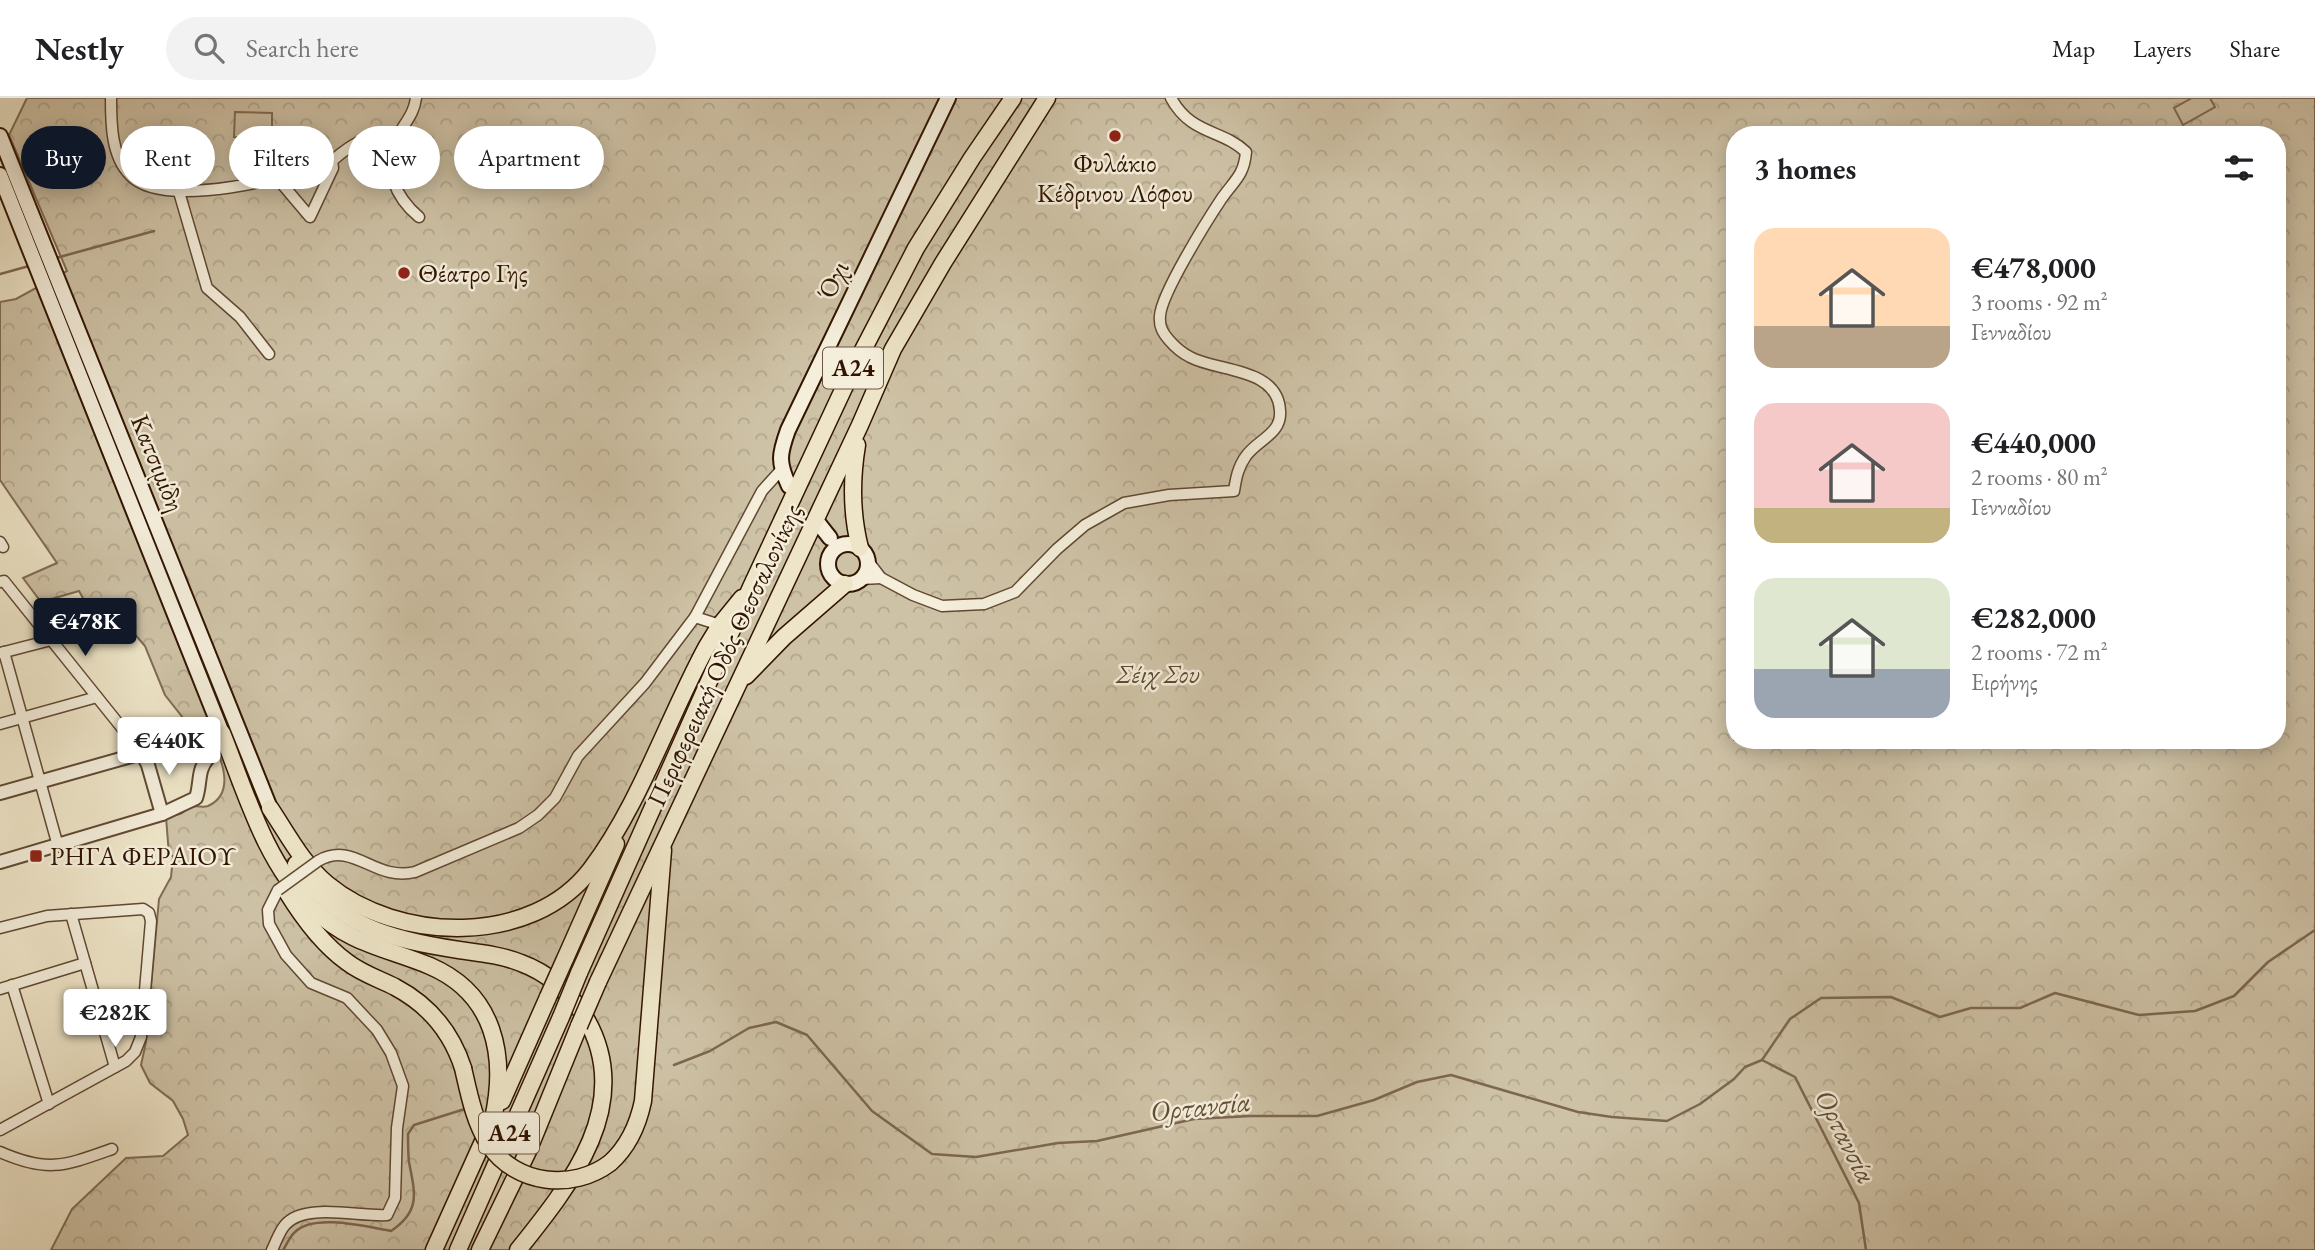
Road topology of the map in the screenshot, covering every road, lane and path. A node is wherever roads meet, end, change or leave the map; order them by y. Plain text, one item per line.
1 (111, 98) edge
2 (416, 98) edge
3 (948, 98) edge
4 (1001, 98) edge
5 (1013, 98) edge
6 (1047, 98) edge
7 (1171, 98) edge
8 (404, 126) edge
9 (0, 136) edge
10 (972, 158) junction
11 (0, 174) edge
12 (229, 185) edge
13 (286, 189) edge
14 (323, 189) edge
15 (396, 189) edge
16 (179, 192) junction
17 (419, 217) dead end
18 (269, 354) dead end
19 (860, 425) junction
20 (781, 470) junction
21 (789, 486) tunnel mouth
22 (819, 524) tunnel mouth
23 (830, 538) junction
24 (858, 551) junction
25 (830, 556) junction
26 (881, 578) junction
27 (2, 581) edge
28 (853, 582) junction
29 (751, 587) junction
30 (695, 617) junction
31 (720, 625) junction
32 (51, 640) junction
33 (2, 653) edge
34 (737, 685) junction
35 (97, 697) junction
36 (22, 718) junction
37 (0, 724) edge
38 (222, 733) joint
39 (142, 753) junction
40 (208, 758) dead end
41 (40, 782) junction
42 (0, 793) edge
43 (270, 808) junction
44 (626, 812) junction
45 (162, 814) junction
46 (259, 826) junction
47 (665, 837) junction
48 (58, 846) junction
49 (0, 862) edge
50 (72, 914) junction
51 (0, 928) edge
52 (85, 963) junction
53 (12, 985) junction
54 (0, 989) edge
55 (115, 1067) junction
56 (48, 1104) junction
57 (493, 1119) junction
58 (0, 1130) edge
59 (112, 1149) dead end
60 (0, 1152) edge
61 (272, 1250) edge
62 (434, 1250) edge
63 (458, 1250) edge
64 (480, 1250) edge
65 (518, 1250) edge

1 - 16 street
2 - 8 street
3 - 20 main road, Όχι
4 - 10 highway
5 - 10 highway, Περιφερειακή Οδός Θεσσαλονίκης / Α24
6 - 19 highway, Περιφερειακή Οδός Θεσσαλονίκης / Α24
7 - 26 street
9 - 43 main road, Κατσιμίδη
10 - 29 highway, Περιφερειακή Οδός Θεσσαλονίκης / Α24
11 - 38 main road, Κατσιμίδη
12 - 16 street
13 - 14 street
15 - 17 street
16 - 18 street
19 - 24 highway
19 - 34 highway, Περιφερειακή Οδός Θεσσαλονίκης / Α24
20 - 21 main road
20 - 30 street
22 - 23 main road
23 - 24 main road
23 - 25 main road
24 - 25 main road
24 - 26 street
24 - 28 main road
25 - 28 main road
26 - 28 street
27 - 32 street
28 - 34 highway
29 - 31 highway
29 - 63 highway, Περιφερειακή Οδός Θεσσαλονίκης / Α24, bridge
30 - 31 street
30 - 61 street, bridge
31 - 44 highway
32 - 33 street
32 - 35 street
33 - 36 street
34 - 47 highway, Περιφερειακή Οδός Θεσσαλονίκης / Α24
35 - 36 street
35 - 39 street
36 - 37 street
36 - 41 street
38 - 46 highway
39 - 41 street
39 - 45 street
40 - 45 street
41 - 42 street
41 - 48 street
43 - 44 highway
43 - 65 highway
44 - 57 highway, bridge
45 - 48 street
46 - 47 highway, bridge
46 - 57 highway
47 - 64 highway, Περιφερειακή Οδός Θεσσαλονίκης / Α24, bridge
48 - 49 street
50 - 51 street
50 - 52 street
50 - 55 street
52 - 53 street
52 - 55 street
53 - 54 street
53 - 56 street
55 - 56 street
56 - 58 street
57 - 62 highway
59 - 60 street

